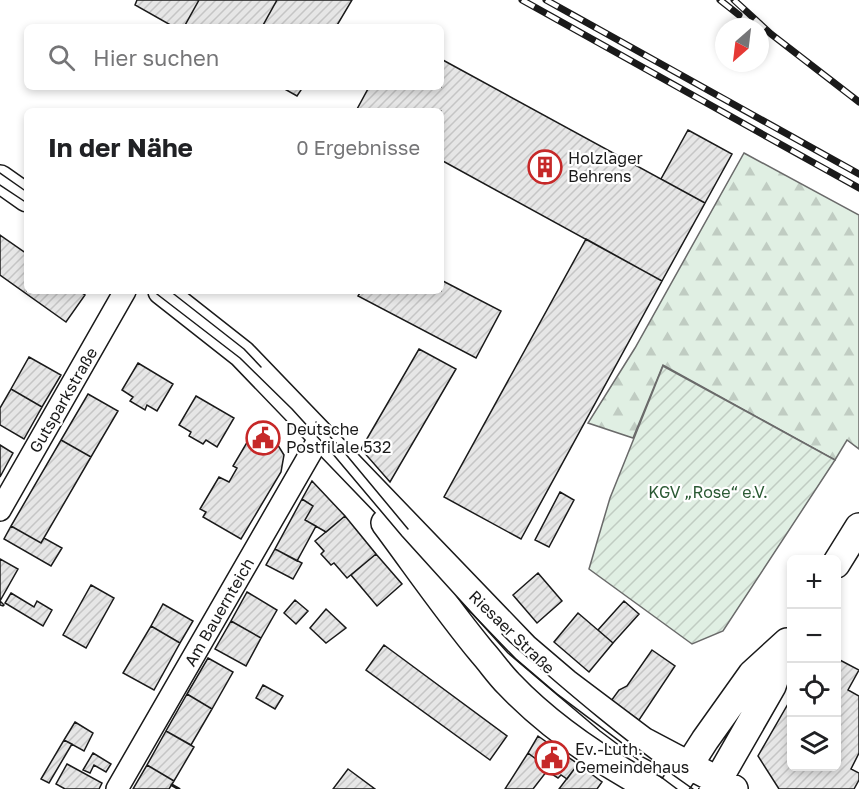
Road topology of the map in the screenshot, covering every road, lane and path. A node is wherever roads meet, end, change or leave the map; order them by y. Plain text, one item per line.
1 (0, 179) edge
2 (24, 196) edge
3 (123, 294) edge
4 (166, 294) edge
5 (321, 435) junction
6 (0, 510) edge
7 (859, 526) edge
8 (841, 557) edge
9 (787, 641) edge
10 (787, 645) edge
11 (689, 765) junction
12 (722, 786) edge
13 (117, 789) edge
14 (653, 789) edge
15 (672, 789) edge

1 - 2 main road
3 - 6 street, Gutsparkstraße
4 - 5 main road, Riesaer Straße
5 - 11 main road, Riesaer Straße
5 - 13 street, Am Bauernteich
5 - 14 main road, Riesaer Straße
7 - 8 main road
9 - 11 main road
10 - 12 main road
11 - 12 main road, Riesaer Straße
11 - 15 main road

